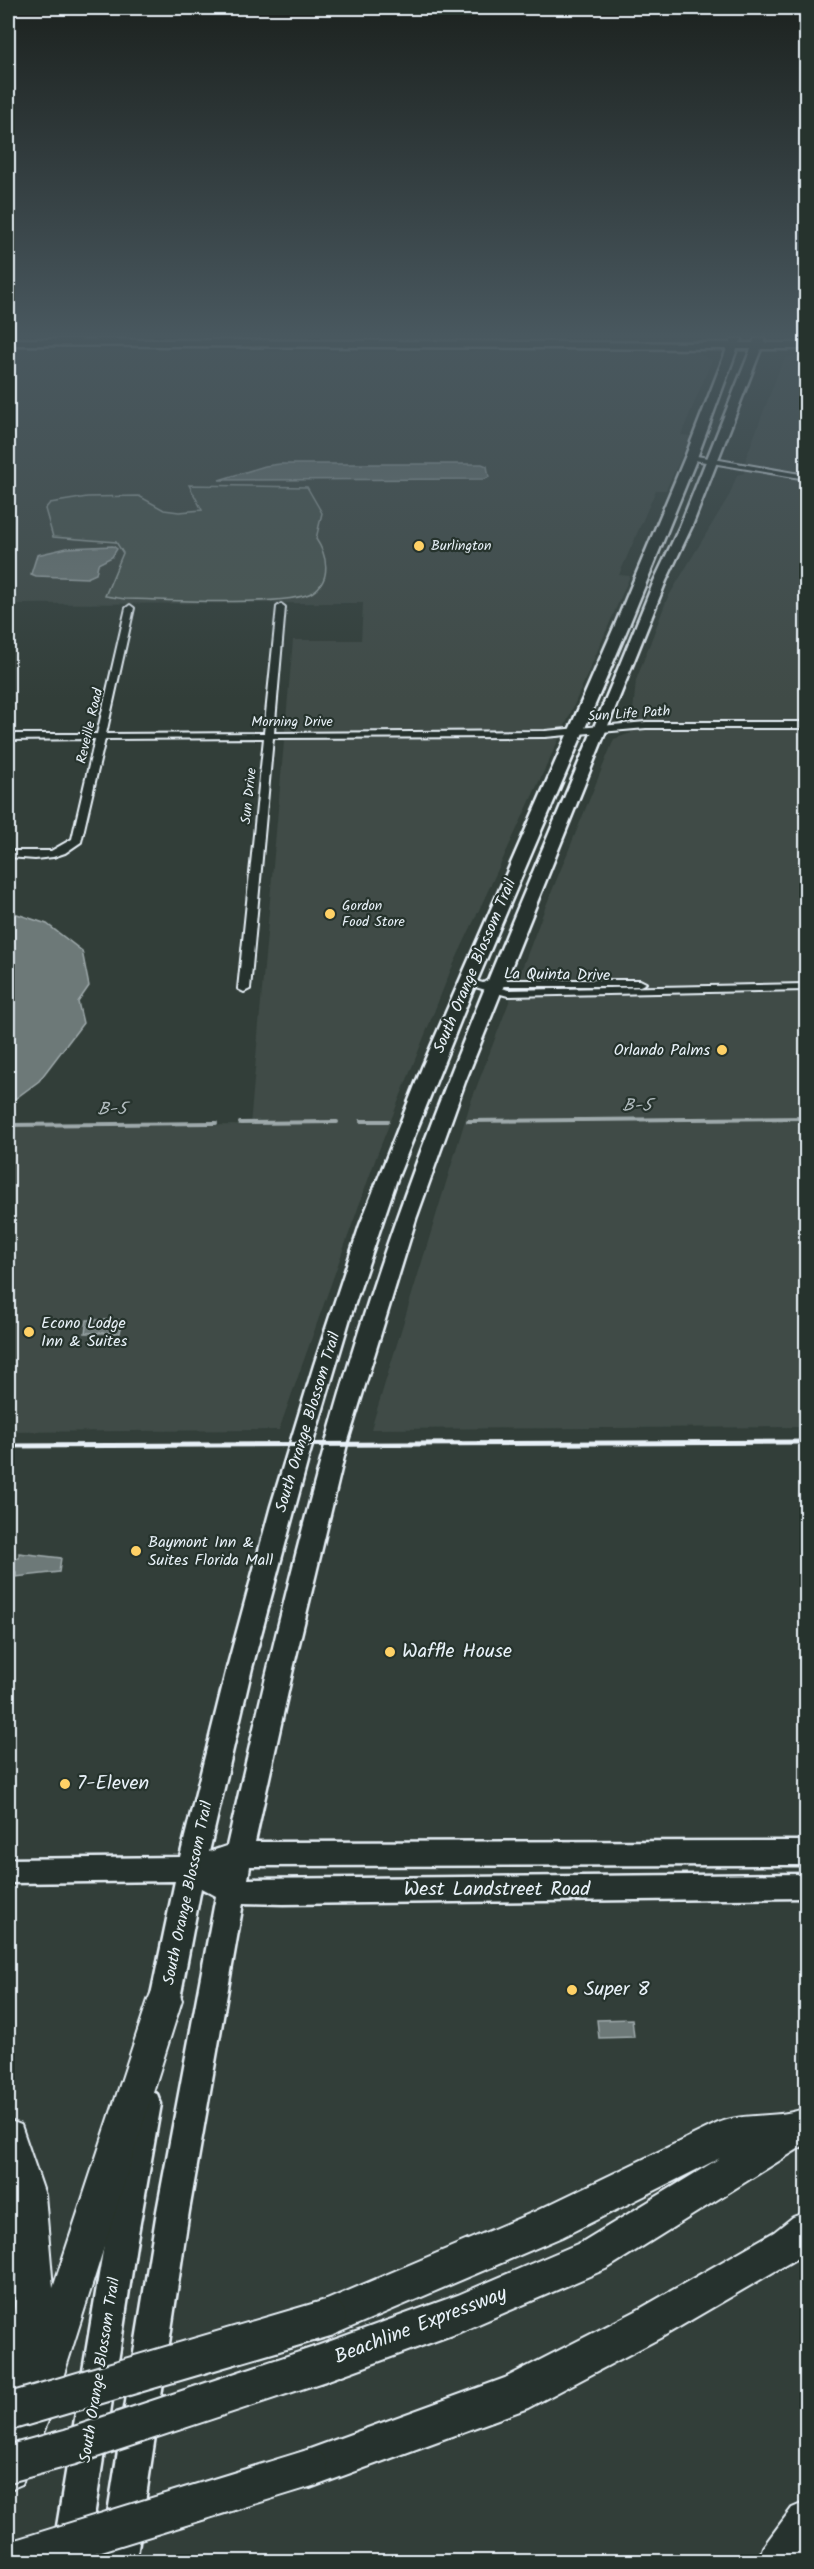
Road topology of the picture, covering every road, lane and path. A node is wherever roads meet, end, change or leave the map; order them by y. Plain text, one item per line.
1 (690, 459) edge
2 (704, 459) edge
3 (712, 460) junction
4 (750, 469) junction
5 (807, 471) edge
6 (705, 477) junction
7 (807, 477) edge
8 (281, 607) dead end
9 (130, 608) dead end
10 (807, 716) edge
11 (773, 720) junction
12 (603, 725) junction
13 (807, 725) edge
14 (578, 732) junction
15 (102, 736) junction
16 (269, 736) junction
17 (8, 737) edge
18 (8, 854) edge
19 (468, 982) junction
20 (495, 987) junction
21 (807, 987) edge
22 (244, 989) dead end
23 (348, 1292) junction
24 (366, 1343) junction
25 (807, 1853) edge
26 (238, 1854) junction
27 (192, 1869) junction
28 (8, 1871) edge
29 (807, 1886) edge
30 (231, 1890) junction
31 (165, 2000) junction
32 (803, 2128) edge
33 (8, 2137) edge
34 (807, 2230) edge
35 (8, 2413) edge
36 (8, 2464) edge
37 (8, 2470) edge
38 (807, 2522) edge
39 (8, 2561) edge
40 (69, 2562) edge
41 (118, 2562) edge
42 (778, 2562) edge

1 - 14 main road, South Orange Blossom Trail
2 - 3 street
3 - 4 street
3 - 5 street
3 - 6 main road, South Orange Blossom Trail
4 - 6 street
4 - 7 street
6 - 12 main road, South Orange Blossom Trail
8 - 16 street, Sun Drive
9 - 15 street, Reveille Road
10 - 11 street, Sun Life Path
11 - 12 street, Sun Life Path
11 - 13 street, Sun Life Path
12 - 14 street, Sun Life Path
12 - 20 main road, South Orange Blossom Trail
14 - 16 street, Morning Drive
14 - 19 main road, South Orange Blossom Trail
15 - 16 street, Morning Drive
15 - 17 street, Morning Drive
15 - 18 street, Reveille Road
16 - 22 street, Sun Drive
19 - 20 street, La Quinta Drive
19 - 23 main road, South Orange Blossom Trail
20 - 21 street, La Quinta Drive
20 - 24 main road, South Orange Blossom Trail
23 - 24 main road
23 - 27 main road, South Orange Blossom Trail
24 - 26 main road, South Orange Blossom Trail
25 - 26 main road, West Landstreet Road
26 - 27 main road, West Landstreet Road
26 - 30 main road, South Orange Blossom Trail
27 - 28 main road, West Landstreet Road
27 - 30 main road, West Landstreet Road
27 - 31 main road, South Orange Blossom Trail
29 - 30 main road, West Landstreet Road
30 - 41 main road, South Orange Blossom Trail
31 - 37 highway
31 - 40 main road, South Orange Blossom Trail
32 - 35 highway, bridge
32 - 36 highway, Beachline Expressway, bridge
33 - 35 highway
34 - 39 highway, bridge
38 - 42 highway

